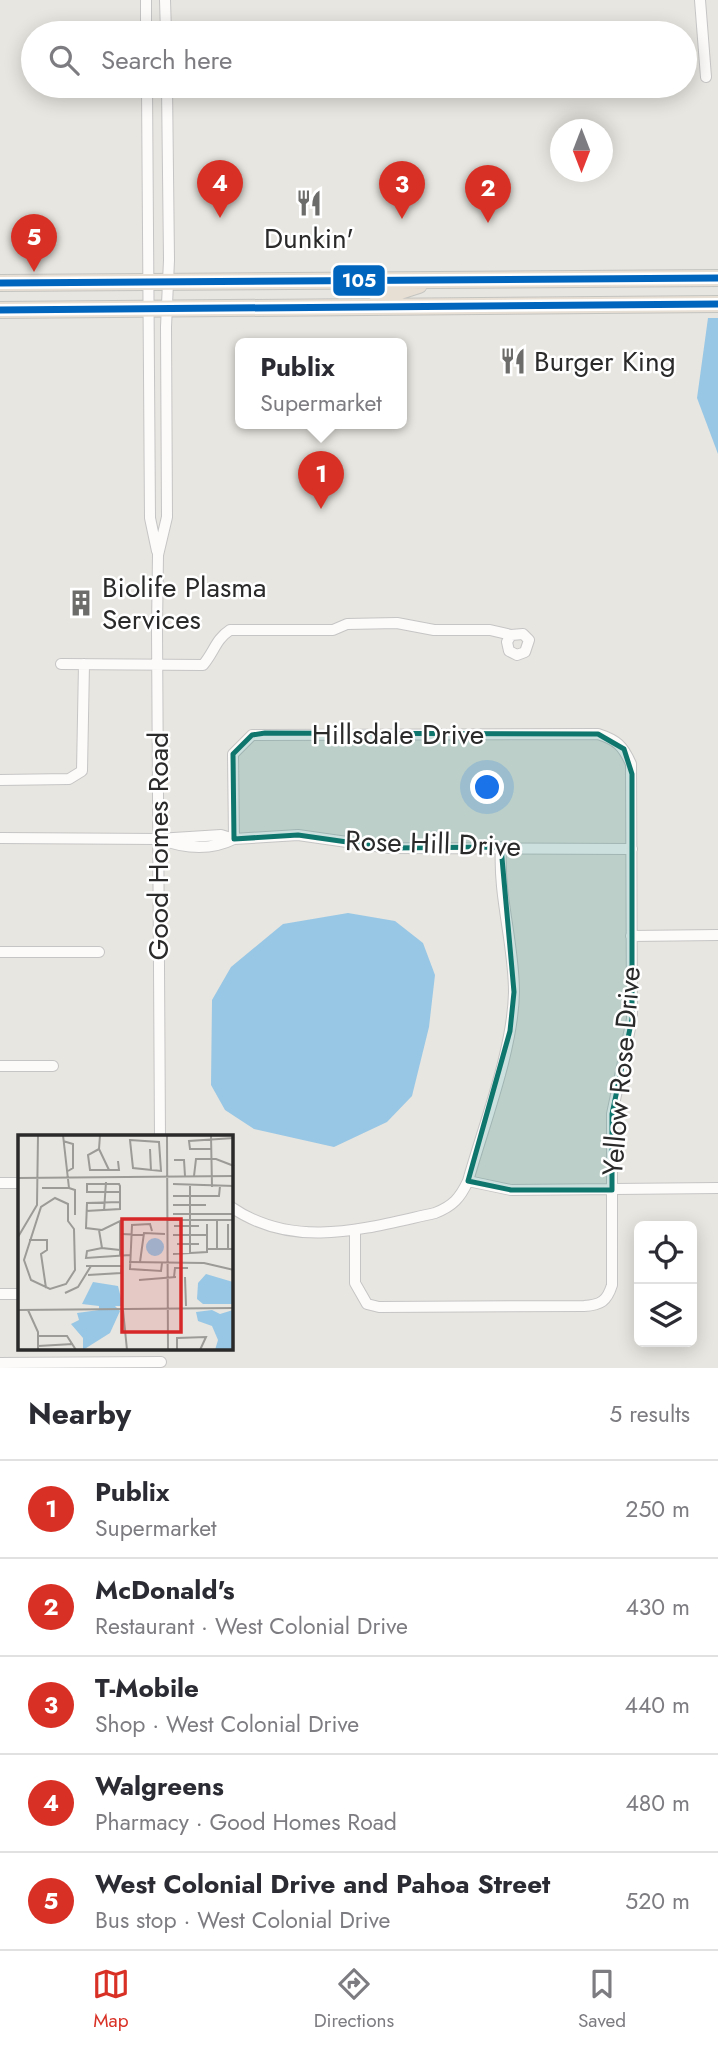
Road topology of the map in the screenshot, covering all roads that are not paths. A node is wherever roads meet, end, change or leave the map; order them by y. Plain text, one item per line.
1 (146, 0) edge
2 (165, 0) edge
3 (700, 0) edge
4 (146, 21) edge
5 (166, 21) edge
6 (706, 78) dead end
7 (147, 98) edge
8 (167, 98) edge
9 (708, 278) edge
10 (435, 280) junction
11 (149, 282) junction
12 (168, 282) junction
13 (0, 283) edge
14 (708, 304) edge
15 (372, 307) junction
16 (149, 308) junction
17 (167, 308) junction
18 (0, 310) edge
19 (158, 555) junction
20 (511, 635) dead end
21 (61, 664) dead end
22 (84, 664) junction
23 (158, 664) junction
24 (632, 774) joint
25 (0, 780) edge
26 (0, 838) edge
27 (158, 839) junction
28 (233, 839) junction
29 (500, 847) junction
30 (632, 849) junction
31 (718, 935) edge
32 (631, 936) junction
33 (0, 952) edge
34 (99, 952) dead end
35 (0, 1066) edge
36 (53, 1066) dead end
37 (160, 1135) edge
38 (468, 1181) junction
39 (0, 1183) edge
40 (18, 1183) edge
41 (718, 1188) edge
42 (612, 1190) junction
43 (234, 1210) edge
44 (355, 1230) junction
45 (0, 1294) edge
46 (18, 1294) edge
47 (0, 1363) edge
48 (161, 1365) edge

1 - 4 street
2 - 5 street
3 - 6 street
7 - 11 street, Good Homes Road
8 - 12 street, Good Homes Road
9 - 10 highway
9 - 14 highway
10 - 12 highway
10 - 15 highway
11 - 12 highway
11 - 13 highway
11 - 16 street, Good Homes Road
12 - 17 street, Good Homes Road
14 - 15 highway
15 - 17 highway
16 - 17 highway
16 - 18 highway
16 - 19 street, Good Homes Road
17 - 19 street, Good Homes Road
19 - 23 street, Good Homes Road
20 - 23 street
21 - 22 street
22 - 23 street
22 - 25 street
23 - 27 street, Good Homes Road
24 - 28 street, Hillsdale Drive
24 - 30 street, Yellow Rose Drive
26 - 27 street, Rose Hill Drive
27 - 28 street, Rose Hill Drive
27 - 37 street, Good Homes Road
28 - 29 street, Rose Hill Drive
29 - 30 street, Rose Hill Drive
29 - 38 street
30 - 32 street, Yellow Rose Drive
31 - 32 street
32 - 42 street, Yellow Rose Drive
33 - 34 street
35 - 36 street
38 - 42 street
38 - 44 street
39 - 40 street
41 - 42 street
42 - 44 street, Yellow Rose Drive
43 - 44 street
45 - 46 street
47 - 48 street

